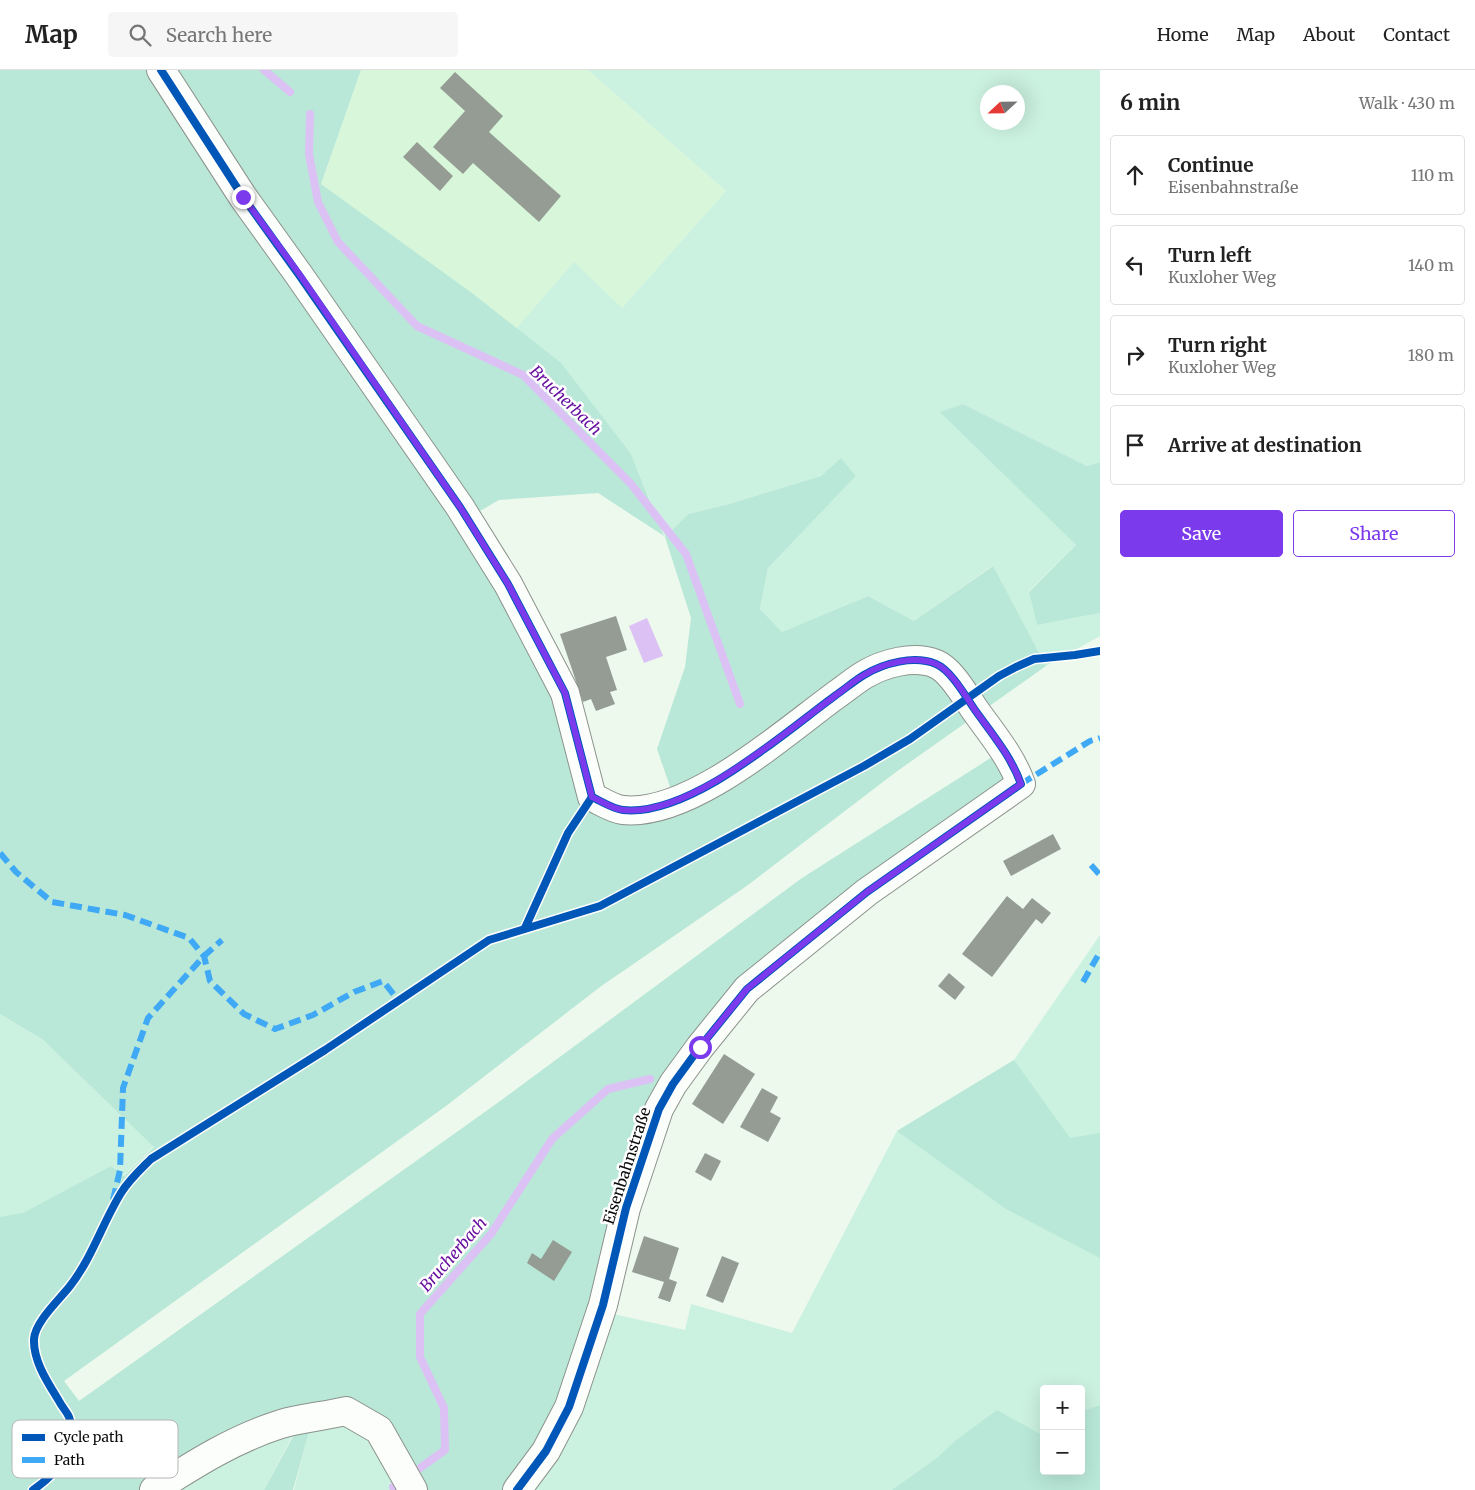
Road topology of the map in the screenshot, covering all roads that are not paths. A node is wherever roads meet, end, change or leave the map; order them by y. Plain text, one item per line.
1 (161, 70) edge
2 (178, 1474) edge
3 (172, 1478) edge
4 (154, 1490) edge
5 (413, 1490) edge
6 (518, 1490) edge

1 - 6 street, Eisenbahnstraße
2 - 5 street
3 - 4 street

